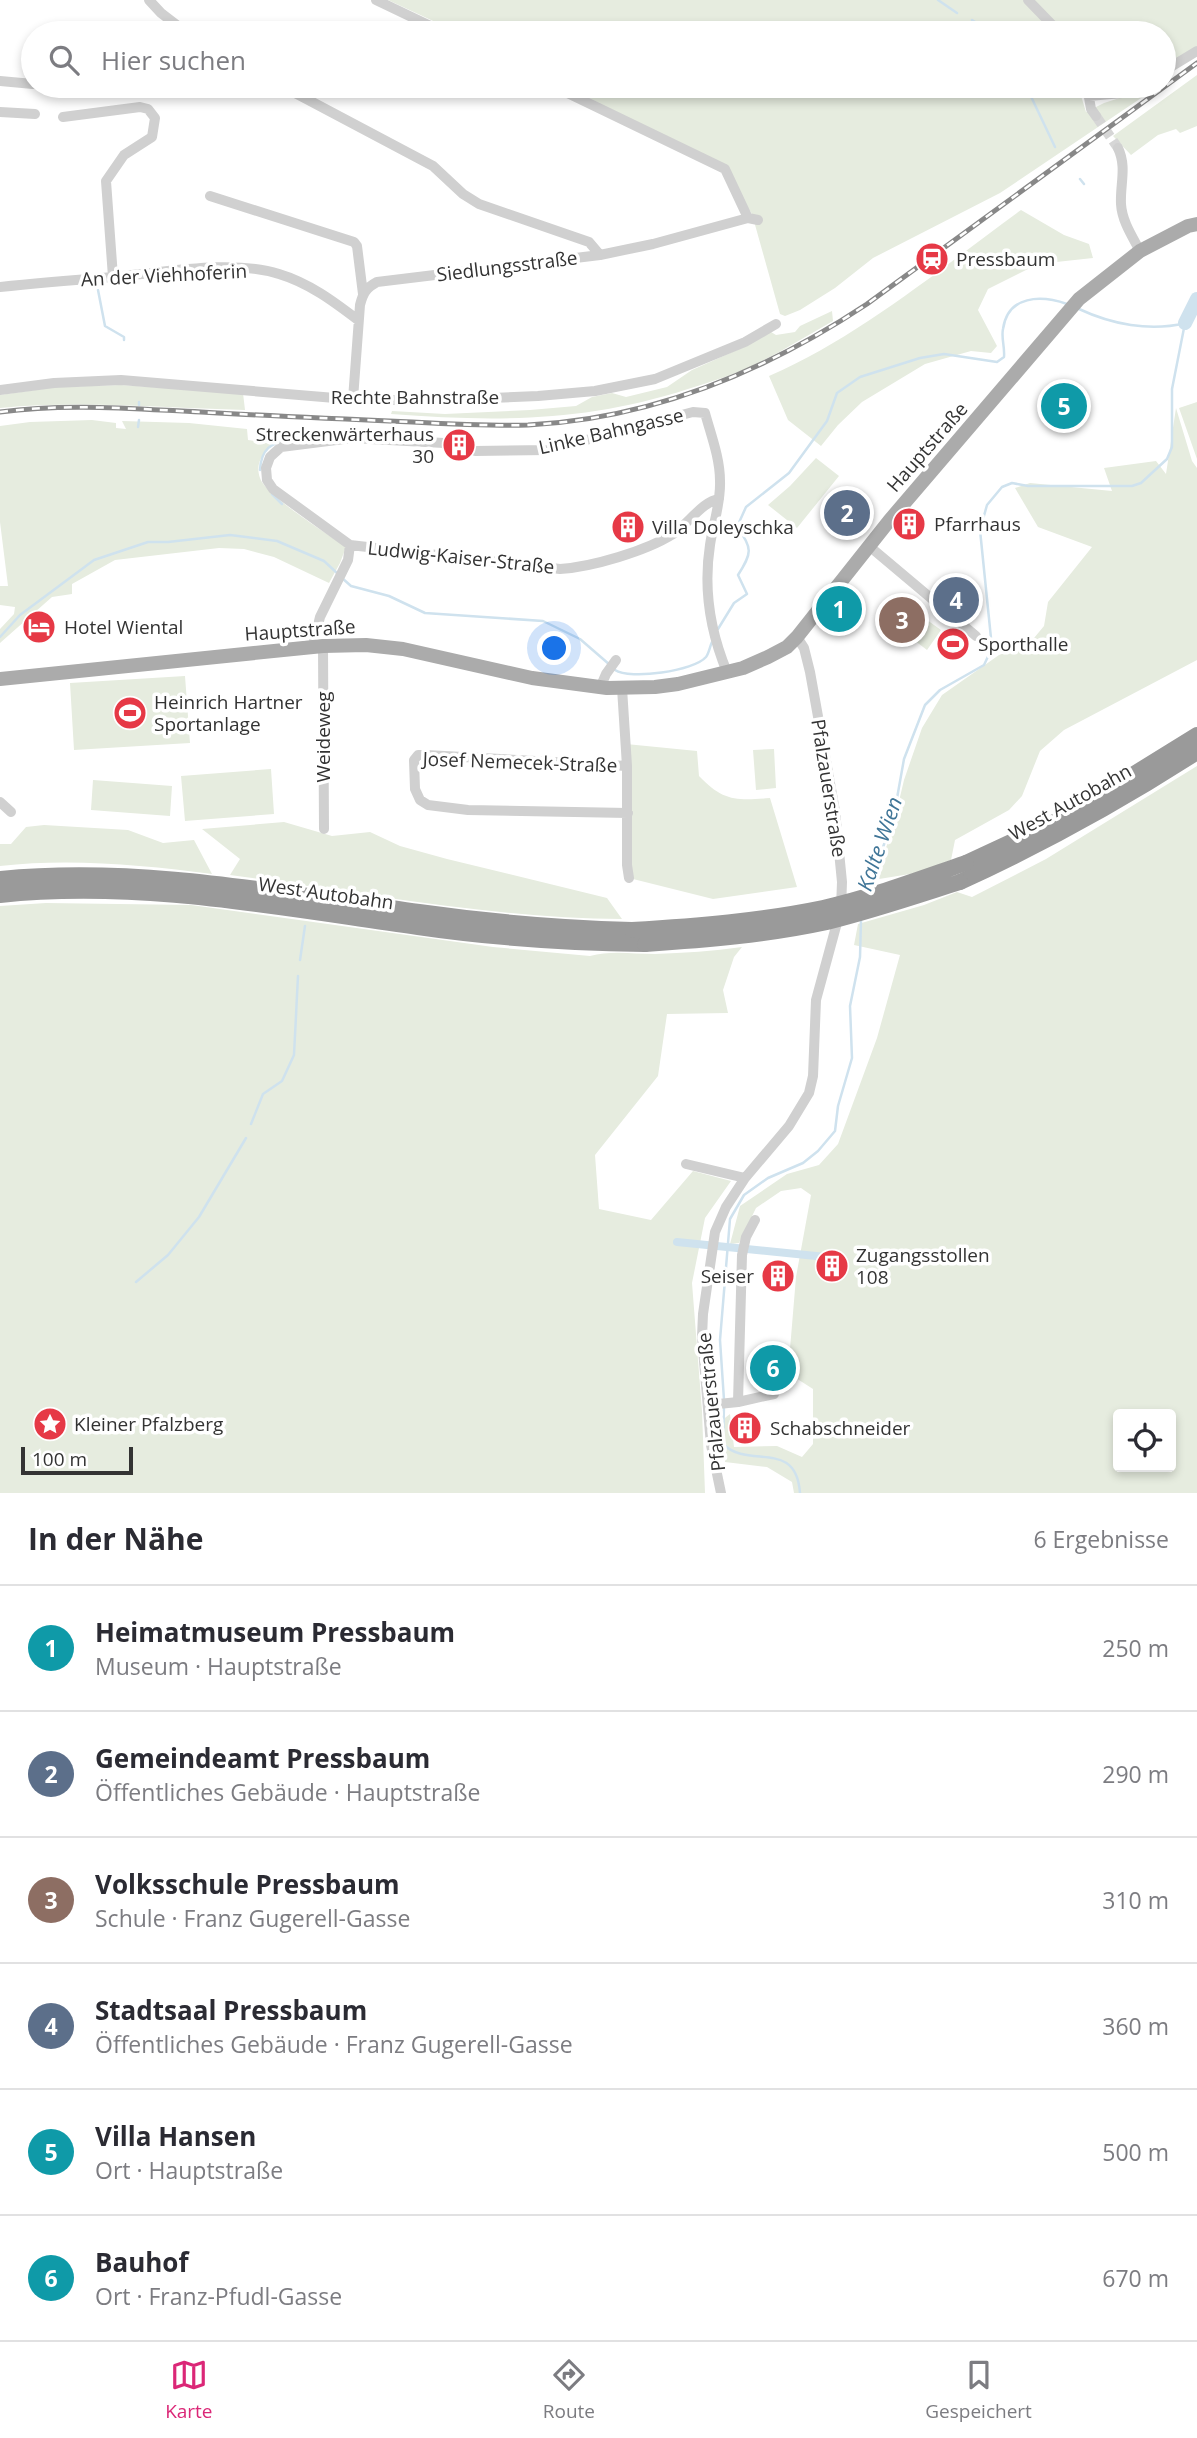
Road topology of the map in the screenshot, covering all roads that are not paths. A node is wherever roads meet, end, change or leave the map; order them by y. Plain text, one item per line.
1 (149, 0) edge
2 (376, 0) edge
3 (1028, 0) edge
4 (171, 21) edge
5 (419, 21) edge
6 (1048, 21) edge
7 (1197, 51) edge
8 (1176, 64) edge
9 (0, 81) edge
10 (21, 83) edge
11 (305, 98) edge
12 (578, 98) edge
13 (1089, 98) edge
14 (0, 112) edge
15 (35, 114) dead end
16 (1096, 116) tunnel mouth
17 (63, 117) dead end
18 (1118, 148) tunnel mouth
19 (209, 196) dead end
20 (1197, 224) edge
21 (1140, 251) junction
22 (600, 255) junction
23 (113, 277) junction
24 (0, 287) edge
25 (363, 294) junction
26 (358, 320) junction
27 (776, 324) dead end
28 (0, 390) edge
29 (353, 399) junction
30 (444, 443) dead end
31 (475, 451) dead end
32 (719, 499) junction
33 (350, 545) junction
34 (869, 546) junction
35 (976, 636) dead end
36 (797, 637) junction
37 (318, 646) junction
38 (616, 660) dead end
39 (727, 672) junction
40 (0, 679) edge
41 (603, 681) junction
42 (622, 688) junction
43 (1197, 735) edge
44 (1197, 752) edge
45 (627, 766) junction
46 (0, 802) edge
47 (11, 812) dead end
48 (628, 813) junction
49 (324, 829) dead end
50 (629, 878) dead end
51 (0, 879) edge
52 (0, 895) edge
53 (686, 1164) dead end
54 (745, 1178) junction
55 (755, 1220) dead end
56 (774, 1394) dead end
57 (736, 1402) junction
58 (713, 1405) junction
59 (721, 1493) edge

1 - 4 street
2 - 5 street
3 - 6 street
7 - 8 street
9 - 10 street
11 - 22 street
12 - 22 street, Siedlungsstraße
13 - 16 street
14 - 15 street
17 - 23 street
18 - 21 street
19 - 25 street
20 - 21 main road, Hauptstraße
21 - 34 main road, Hauptstraße
22 - 25 street, Siedlungsstraße
23 - 24 street, An der Viehhoferin
23 - 26 street, An der Viehhoferin
25 - 26 street
26 - 29 street
27 - 29 street, Rechte Bahnstraße
28 - 29 street, Rechte Bahnstraße
30 - 33 street, Ludwig-Kaiser-Straße
31 - 32 street, Linke Bahngasse
32 - 33 street, Ludwig-Kaiser-Straße
32 - 39 street
33 - 37 street, Ludwig-Kaiser-Straße
34 - 35 street
34 - 36 main road, Hauptstraße
36 - 39 main road, Hauptstraße
36 - 54 street, Pfalzauerstraße
37 - 40 main road, Hauptstraße
37 - 41 main road, Hauptstraße
37 - 49 street, Weideweg
38 - 41 street
39 - 42 main road, Hauptstraße
41 - 42 main road, Hauptstraße
42 - 45 street, Josef Nemecek-Straße
43 - 51 highway, West Autobahn, bridge
44 - 52 highway, West Autobahn, bridge
45 - 48 street, Josef Nemecek-Straße
45 - 48 street, Josef Nemecek-Straße
46 - 47 street
48 - 50 street, Josef Nemecek-Straße
53 - 54 street
54 - 58 street, Pfalzauerstraße
55 - 57 street
56 - 57 street
57 - 58 street
58 - 59 street, Pfalzauerstraße

